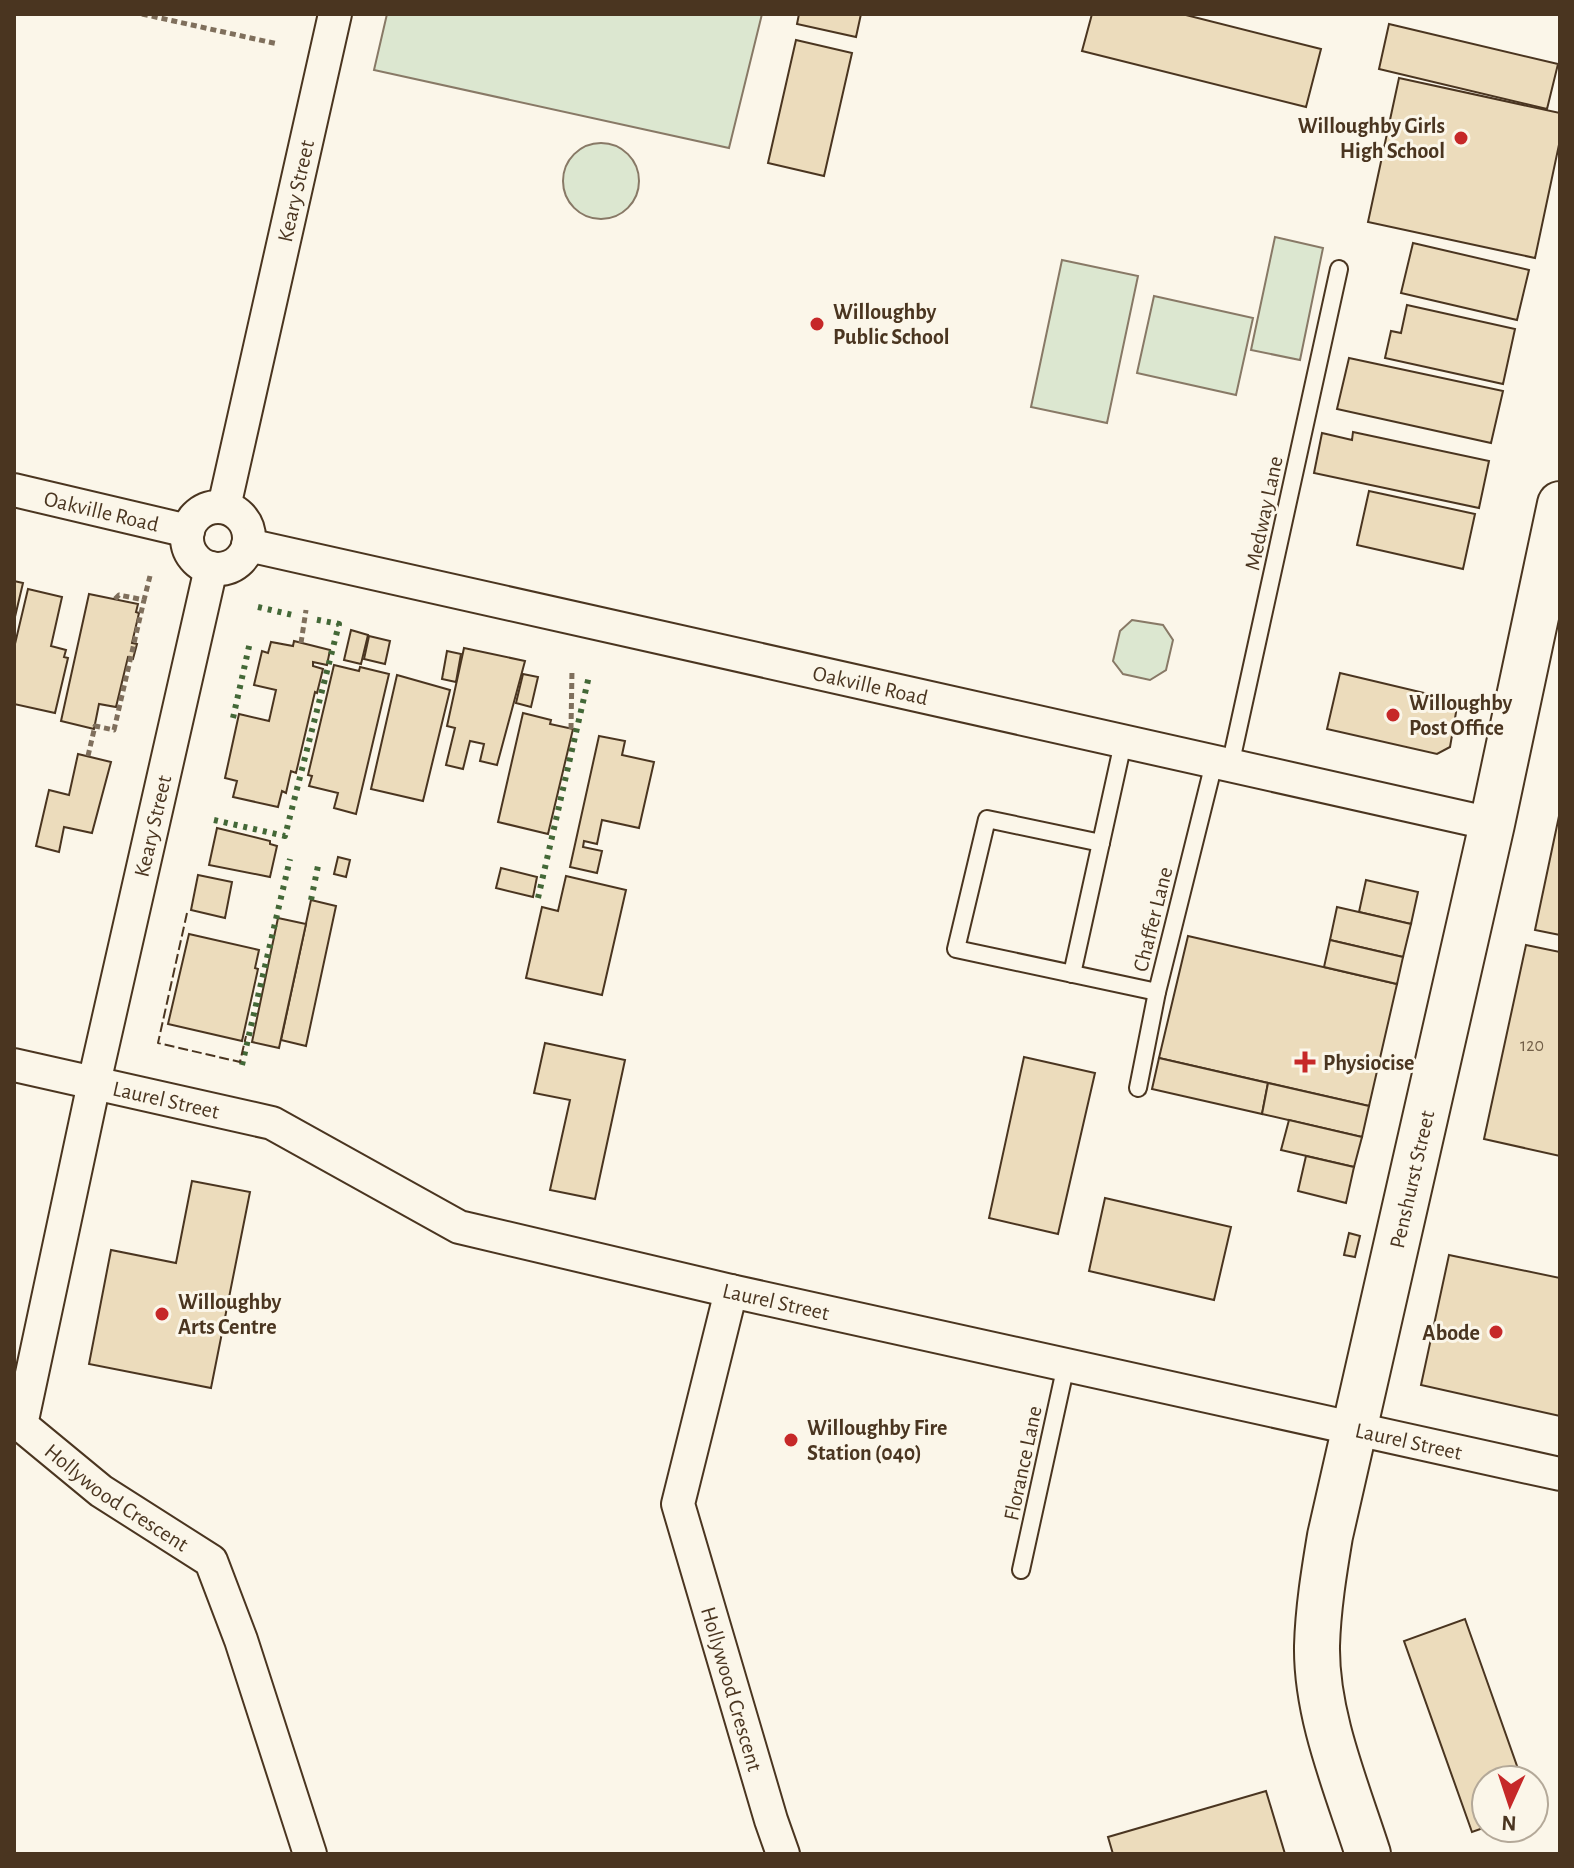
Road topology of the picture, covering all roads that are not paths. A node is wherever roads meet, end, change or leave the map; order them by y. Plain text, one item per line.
1 (335, 14) edge
2 (1339, 269) dead end
3 (14, 490) edge
4 (1560, 504) edge
5 (224, 507) junction
6 (188, 531) junction
7 (248, 545) junction
8 (211, 568) junction
9 (1123, 743) junction
10 (1222, 764) junction
11 (1492, 824) junction
12 (1101, 843) junction
13 (1072, 974) junction
14 (1157, 992) junction
15 (14, 1065) edge
16 (94, 1083) junction
17 (1138, 1088) dead end
18 (731, 1291) junction
19 (1066, 1365) junction
20 (1355, 1430) junction
21 (1560, 1474) edge
22 (1021, 1570) dead end
23 (310, 1854) edge
24 (783, 1854) edge
25 (1368, 1854) edge

1 - 5 street, Keary Street
2 - 10 lane, Medway Lane
3 - 6 street, Oakville Road
4 - 11 main road, Penshurst Street
5 - 6 street
5 - 7 street
6 - 8 street
7 - 8 street
7 - 9 street, Oakville Road
8 - 16 street, Keary Street
9 - 10 street, Oakville Road
9 - 12 lane
10 - 11 street, Oakville Road
10 - 14 lane, Chaffer Lane
11 - 20 main road, Penshurst Street
12 - 13 lane
12 - 13 lane
13 - 14 lane
14 - 17 lane, Chaffer Lane
15 - 16 street, Laurel Street
16 - 18 street, Laurel Street
16 - 23 street, Hollywood Crescent
18 - 19 street, Laurel Street
18 - 24 street, Hollywood Crescent
19 - 20 street, Laurel Street
19 - 22 lane, Florance Lane
20 - 21 street, Laurel Street
20 - 25 main road, Penshurst Street

